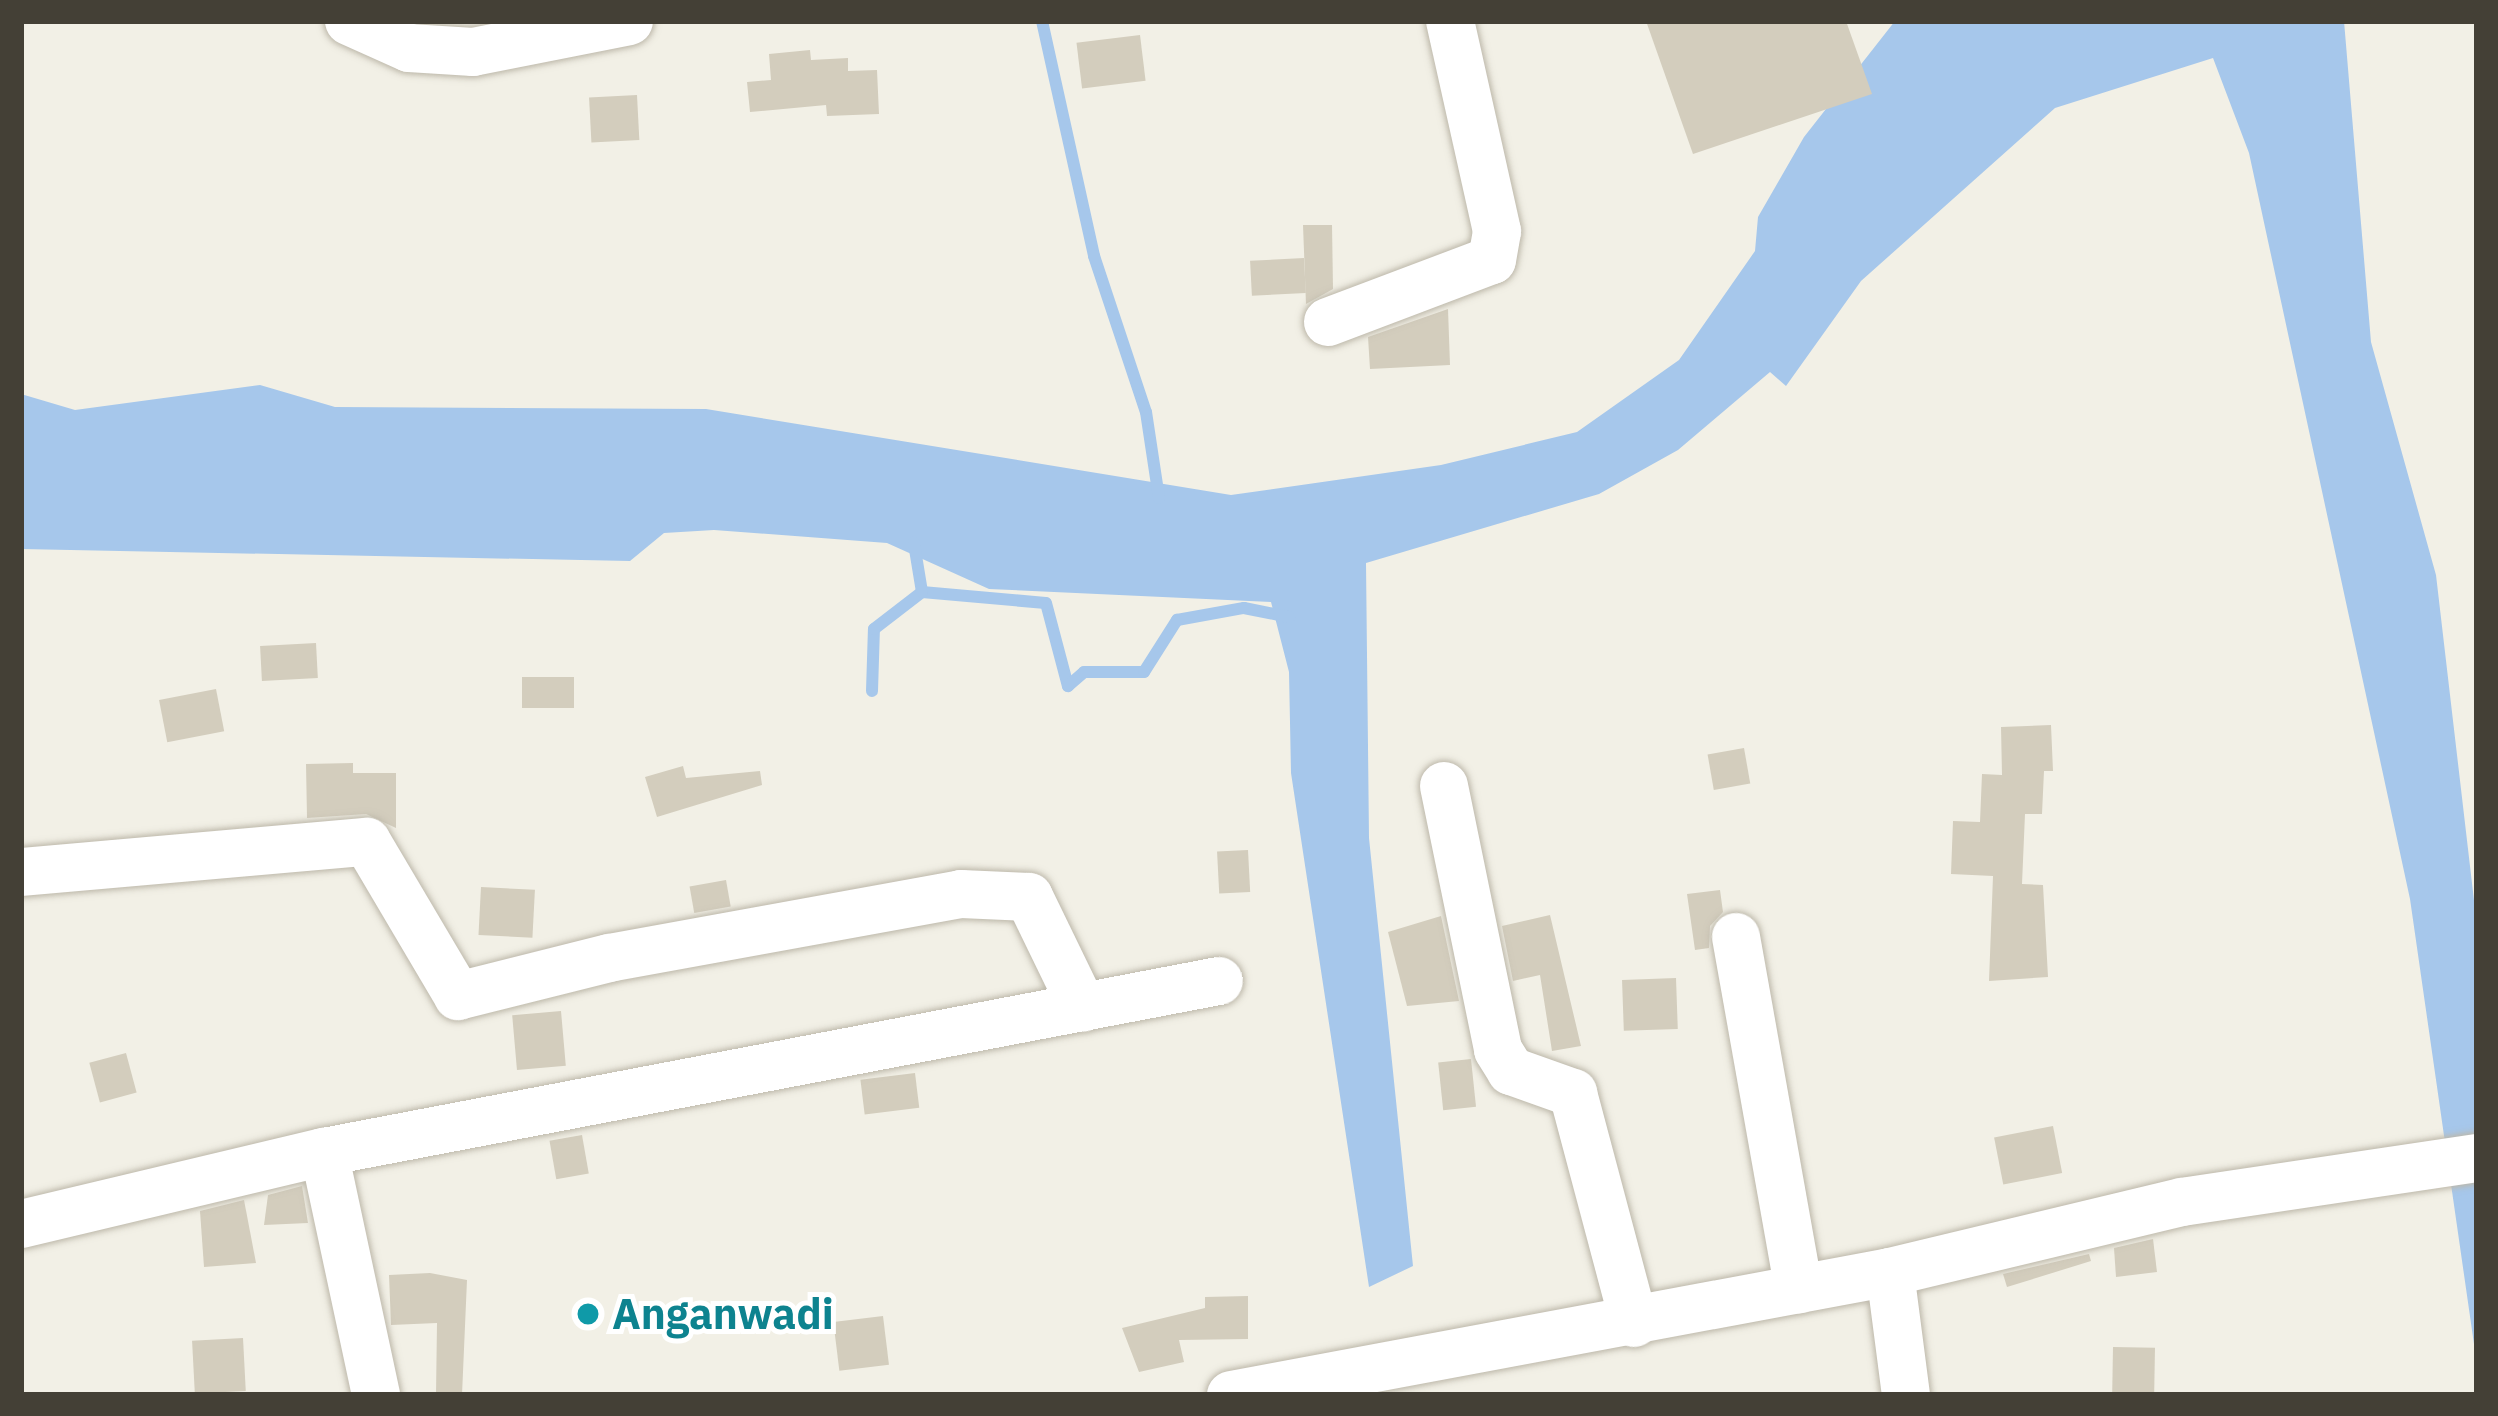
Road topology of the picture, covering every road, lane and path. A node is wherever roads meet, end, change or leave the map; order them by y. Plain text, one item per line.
1 (349, 21) edge
2 (629, 21) edge
3 (1450, 21) edge
4 (1328, 322) dead end
5 (1444, 787) dead end
6 (21, 872) edge
7 (1736, 938) dead end
8 (1219, 981) dead end
9 (1083, 1008) junction
10 (324, 1152) junction
11 (2477, 1158) edge
12 (21, 1224) edge
13 (1890, 1271) junction
14 (1799, 1289) junction
15 (1634, 1323) junction
16 (376, 1395) edge
17 (1231, 1395) edge
18 (1906, 1395) edge

1 - 2 street
3 - 4 street
5 - 15 street
6 - 9 street
7 - 14 street
8 - 9 street
9 - 10 street
10 - 12 street
10 - 16 street
11 - 13 street
13 - 14 street
13 - 18 street
14 - 15 street
15 - 17 street

